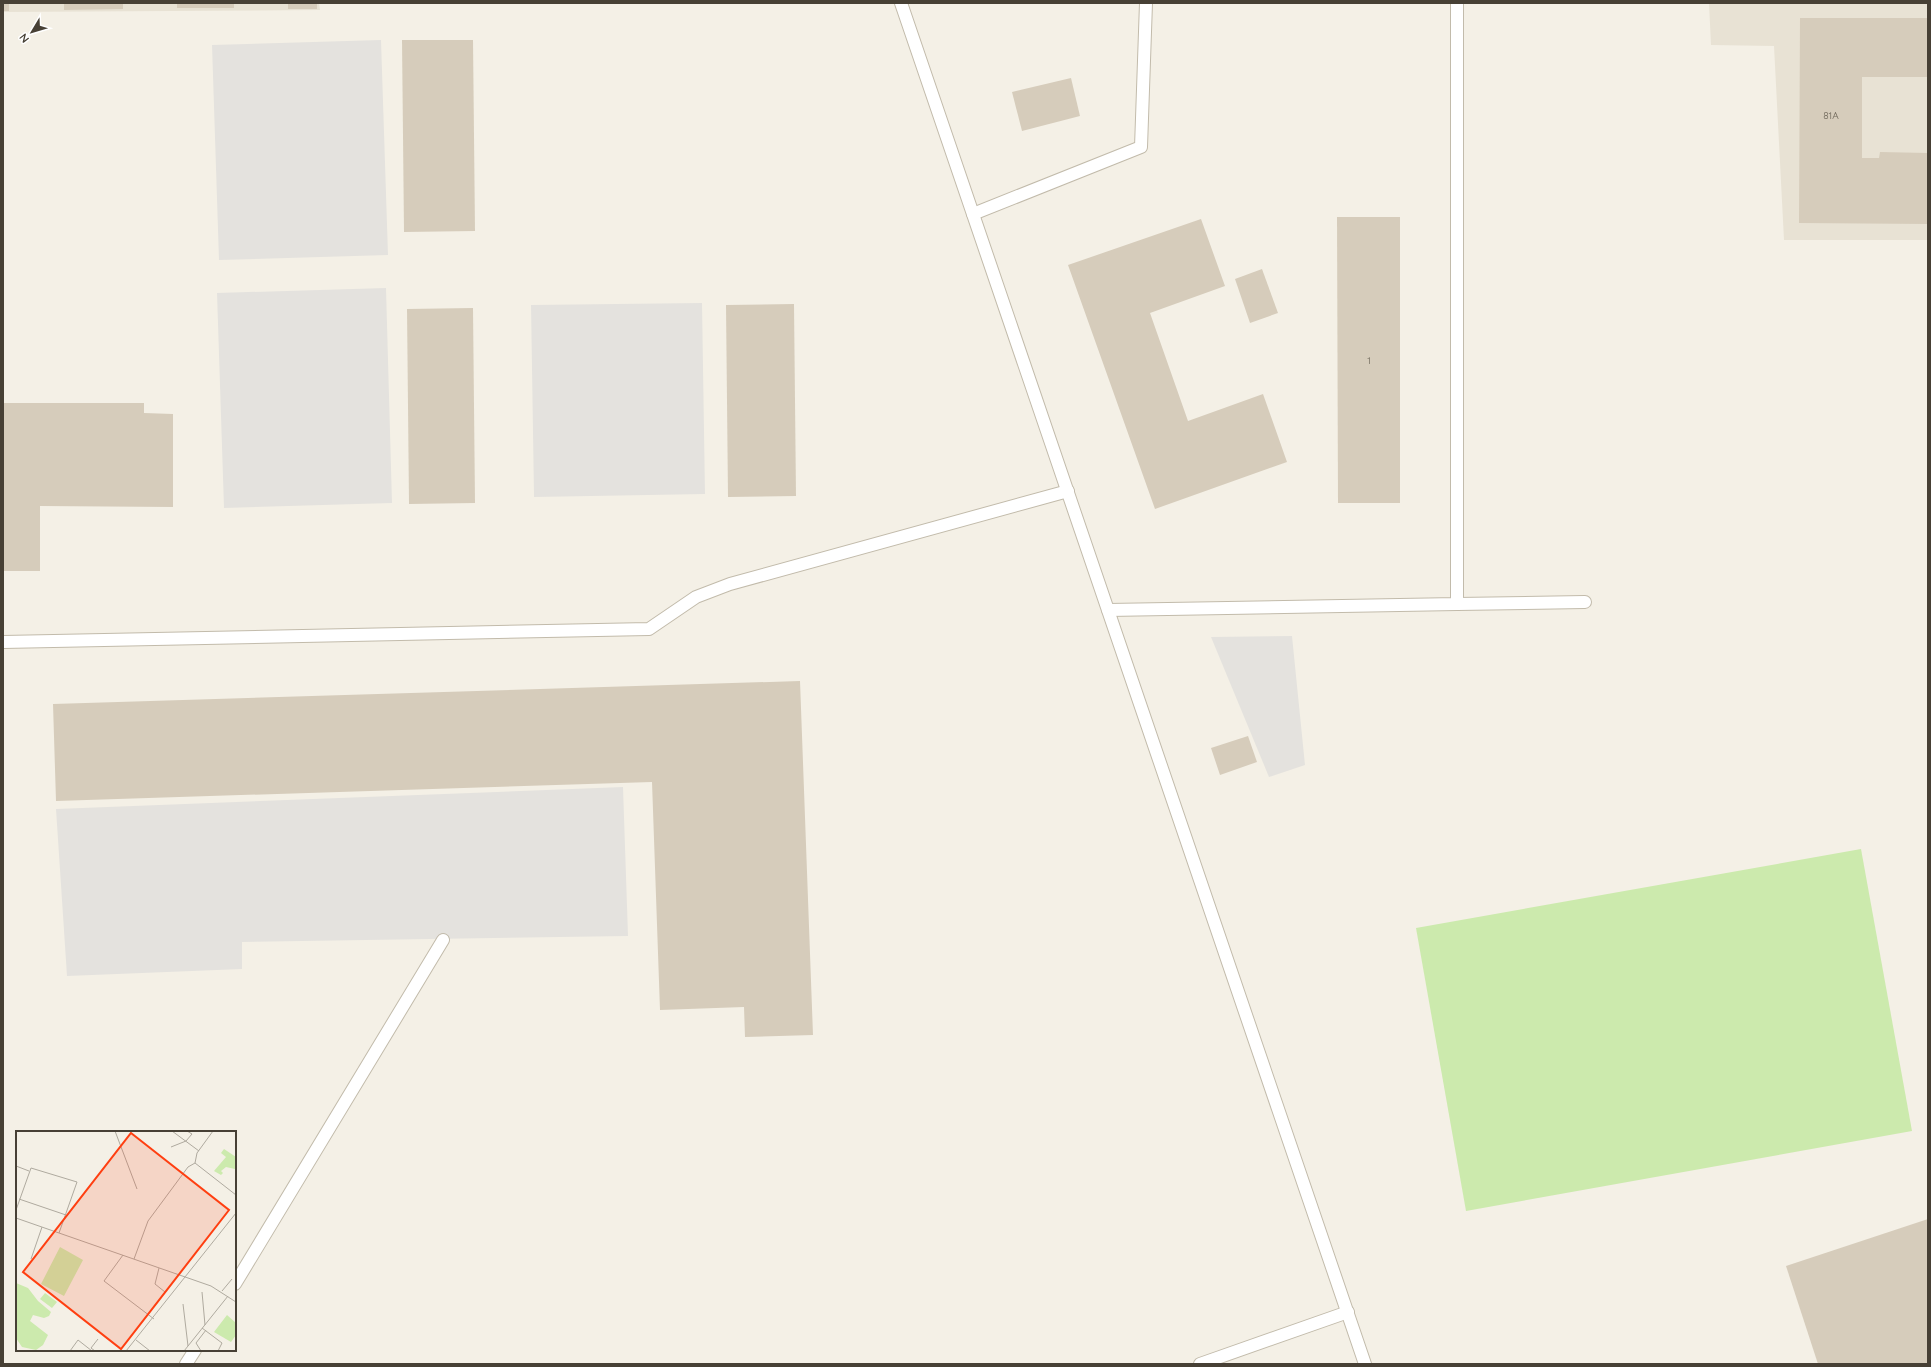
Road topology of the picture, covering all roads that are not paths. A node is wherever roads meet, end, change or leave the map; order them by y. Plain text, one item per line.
1 (901, 3) edge
2 (1146, 3) edge
3 (1456, 3) edge
4 (973, 214) junction
5 (1068, 491) junction
6 (1585, 602) dead end
7 (1457, 604) junction
8 (1108, 610) junction
9 (3, 642) edge
10 (443, 940) dead end
11 (236, 1282) edge
12 (1348, 1312) junction
13 (194, 1351) edge
14 (186, 1364) edge
15 (1200, 1364) edge
16 (1365, 1364) edge

1 - 4 lane
2 - 4 lane
3 - 7 lane
4 - 5 lane
5 - 8 lane
5 - 9 lane
6 - 7 lane
7 - 8 lane
8 - 12 lane
10 - 11 lane
12 - 15 lane
12 - 16 lane
13 - 14 lane

